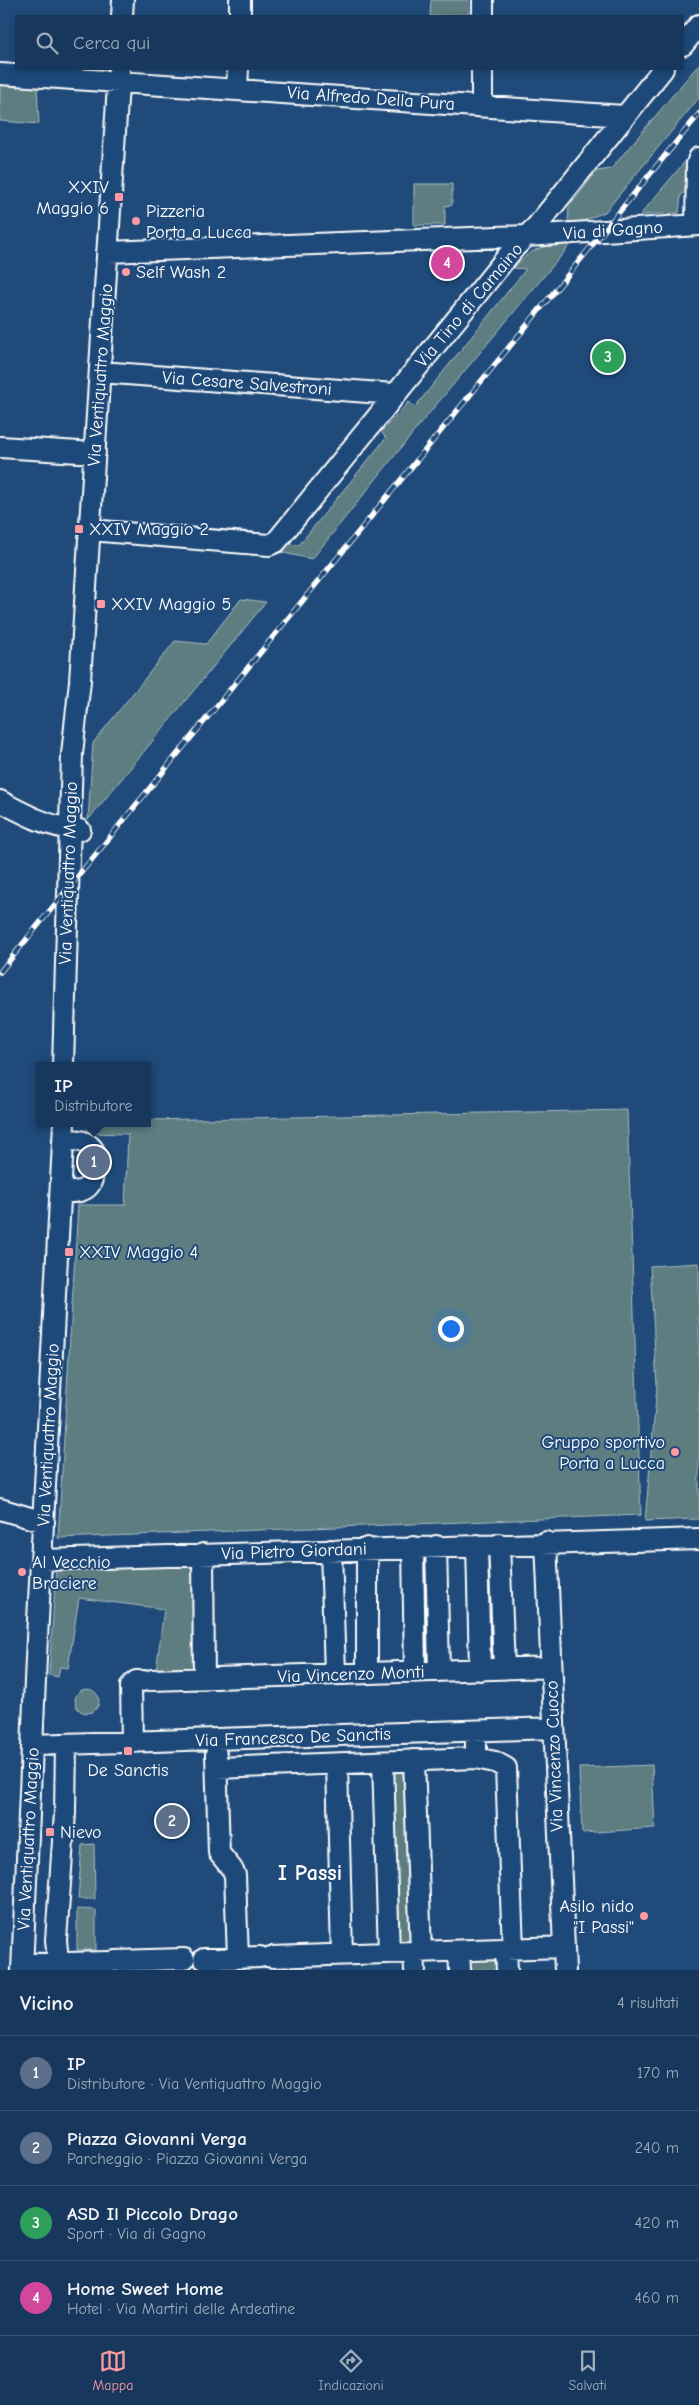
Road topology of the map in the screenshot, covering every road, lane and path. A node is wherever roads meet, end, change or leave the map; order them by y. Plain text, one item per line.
1 (123, 0) edge
2 (240, 0) edge
3 (484, 0) edge
4 (122, 15) edge
5 (240, 15) edge
6 (483, 15) edge
7 (699, 25) edge
8 (684, 44) edge
9 (238, 70) edge
10 (482, 70) edge
11 (662, 70) edge
12 (0, 74) edge
13 (118, 75) edge
14 (237, 89) junction
15 (482, 106) junction
16 (624, 116) junction
17 (699, 158) edge
18 (698, 225) edge
19 (526, 236) junction
20 (108, 252) junction
21 (100, 372) junction
22 (394, 394) junction
23 (0, 447) edge
24 (95, 453) junction
25 (90, 530) junction
26 (0, 801) edge
27 (74, 830) junction
28 (63, 1062) edge
29 (68, 1062) edge
30 (63, 1129) edge
31 (61, 1192) junction
32 (0, 1508) edge
33 (44, 1522) junction
34 (699, 1539) edge
35 (546, 1542) junction
36 (499, 1544) junction
37 (477, 1545) junction
38 (436, 1546) junction
39 (413, 1547) junction
40 (367, 1548) junction
41 (331, 1550) junction
42 (203, 1554) junction
43 (42, 1560) junction
44 (551, 1667) junction
45 (504, 1668) junction
46 (480, 1670) junction
47 (439, 1671) junction
48 (415, 1672) junction
49 (367, 1673) junction
50 (335, 1674) junction
51 (204, 1679) junction
52 (553, 1728) junction
53 (476, 1731) junction
54 (216, 1740) junction
55 (132, 1742) junction
56 (66, 1744) junction
57 (32, 1745) junction
58 (476, 1758) junction
59 (414, 1760) junction
60 (383, 1762) junction
61 (337, 1764) junction
62 (216, 1768) junction
63 (564, 1948) junction
64 (510, 1949) junction
65 (389, 1953) junction
66 (238, 1958) junction
67 (417, 1958) edge
68 (338, 1960) edge
69 (460, 1960) edge
70 (180, 1962) edge
71 (119, 1963) edge
72 (299, 1963) edge
73 (58, 1966) edge
74 (23, 1967) edge
75 (507, 1970) edge
76 (565, 1970) edge

1 - 4 street
2 - 5 street
3 - 6 street
7 - 8 street
9 - 14 street
10 - 15 street
11 - 16 street, Via Tino di Camaino
12 - 13 street, Via Alfredo Della Pura
13 - 14 street, Via Alfredo Della Pura
13 - 20 street, Via Ventiquattro Maggio
14 - 15 street, Via Alfredo Della Pura
15 - 16 street, Via Alfredo Della Pura
16 - 19 street, Via Tino di Camaino
17 - 18 street
18 - 19 street, Via di Gagno
19 - 20 street, Via di Gagno
19 - 22 street, Via Tino di Camaino
20 - 21 street, Via Ventiquattro Maggio
21 - 22 street, Via Cesare Salvestroni
21 - 24 street, Via Ventiquattro Maggio
22 - 25 street, Via Tino di Camaino
23 - 24 street
24 - 25 street, Via Ventiquattro Maggio
25 - 27 street, Via Ventiquattro Maggio
26 - 27 street
27 - 28 street, Via Ventiquattro Maggio
27 - 29 street, Via Ventiquattro Maggio
30 - 31 street, Via Ventiquattro Maggio
30 - 31 street
31 - 33 street, Via Ventiquattro Maggio
32 - 33 street
33 - 43 street, Via Ventiquattro Maggio
34 - 35 street, Via Pietro Giordani
35 - 36 street, Via Pietro Giordani
35 - 44 street, Via Vincenzo Cuoco
36 - 37 street, Via Pietro Giordani
36 - 45 street
37 - 38 street, Via Pietro Giordani
37 - 46 street
38 - 39 street, Via Pietro Giordani
38 - 47 street
39 - 40 street, Via Pietro Giordani
39 - 48 street
40 - 41 street, Via Pietro Giordani
40 - 49 street
41 - 42 street, Via Pietro Giordani
41 - 50 street
42 - 43 street, Via Pietro Giordani
42 - 51 street
43 - 57 street, Via Ventiquattro Maggio
44 - 45 street, Via Vincenzo Monti
44 - 52 street, Via Vincenzo Cuoco
45 - 46 street, Via Vincenzo Monti
46 - 47 street, Via Vincenzo Monti
47 - 48 street, Via Vincenzo Monti
48 - 49 street, Via Vincenzo Monti
49 - 50 street, Via Vincenzo Monti
50 - 51 street, Via Vincenzo Monti
51 - 55 street, Via Vincenzo Monti
52 - 53 street, Via Francesco De Sanctis
52 - 63 street, Via Vincenzo Cuoco
53 - 54 street, Via Francesco De Sanctis
53 - 58 street
54 - 55 street, Via Francesco De Sanctis
54 - 62 street
55 - 56 street, Via Francesco De Sanctis
56 - 57 street, Via Francesco De Sanctis
56 - 73 street
57 - 74 street, Via Ventiquattro Maggio
58 - 59 street
58 - 64 street
59 - 60 street
59 - 67 street
60 - 61 street
60 - 65 street
61 - 62 street
61 - 68 street
62 - 66 street
63 - 64 street
63 - 76 street, Via Vincenzo Cuoco
64 - 69 street
64 - 75 street
65 - 67 street
65 - 68 street
66 - 70 street
66 - 72 street
67 - 69 street
68 - 72 street
70 - 71 street
71 - 73 street
73 - 74 street

